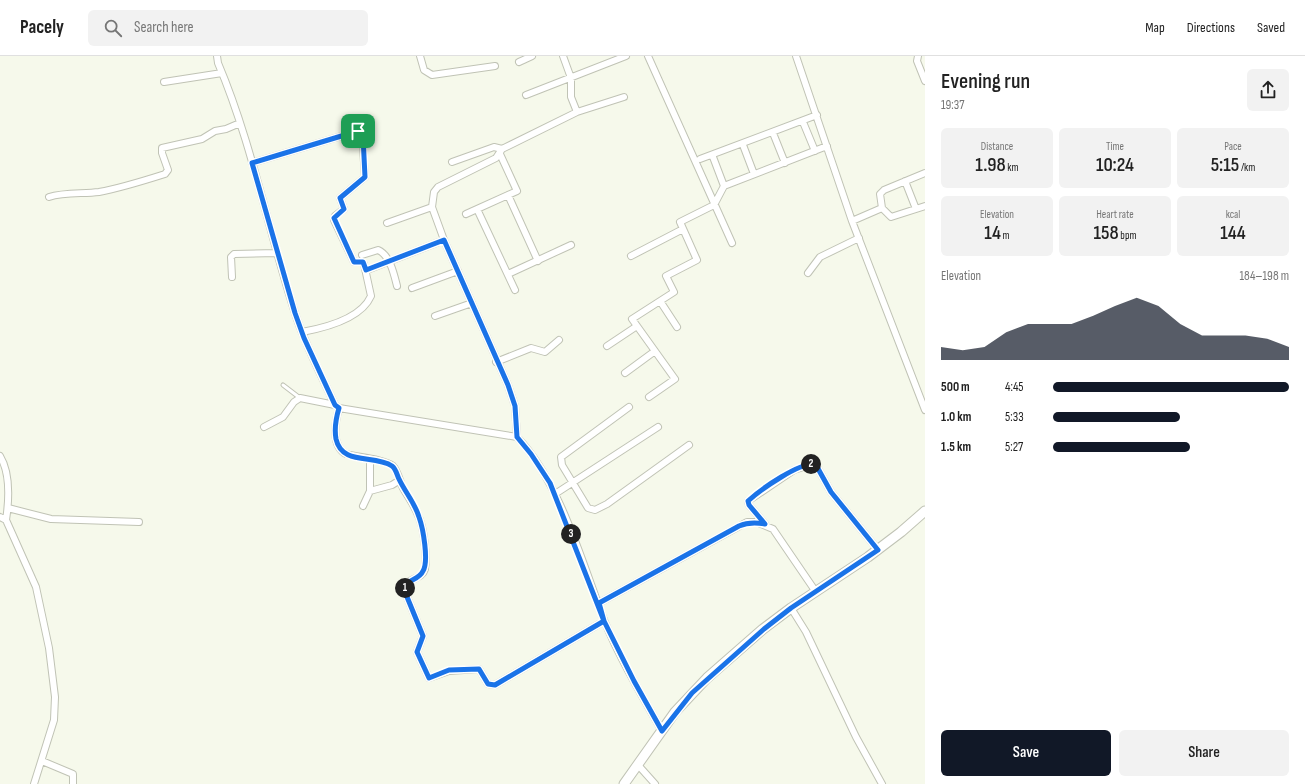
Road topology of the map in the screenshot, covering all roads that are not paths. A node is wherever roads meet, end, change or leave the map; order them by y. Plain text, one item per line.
1 (217, 56) edge
2 (420, 56) edge
3 (532, 56) edge
4 (563, 56) edge
5 (626, 56) edge
6 (648, 56) edge
7 (796, 56) edge
8 (918, 56) edge
9 (519, 62) dead end
10 (495, 66) dead end
11 (222, 73) junction
12 (571, 78) junction
13 (925, 81) edge
14 (164, 82) dead end
15 (526, 95) dead end
16 (624, 97) dead end
17 (577, 112) junction
18 (817, 115) junction
19 (803, 122) dead end
20 (240, 124) junction
21 (773, 134) dead end
22 (743, 145) dead end
23 (827, 146) junction
24 (501, 151) junction
25 (815, 151) junction
26 (713, 157) dead end
27 (700, 159) dead end
28 (452, 162) dead end
29 (252, 163) junction
30 (785, 163) junction
31 (925, 173) edge
32 (754, 174) junction
33 (905, 181) junction
34 (724, 186) junction
35 (508, 195) junction
36 (49, 198) dead end
37 (714, 205) junction
38 (925, 206) edge
39 (432, 207) junction
40 (882, 208) junction
41 (478, 209) junction
42 (916, 210) junction
43 (466, 214) dead end
44 (852, 221) junction
45 (387, 223) dead end
46 (683, 230) junction
47 (859, 238) junction
48 (444, 240) junction
49 (732, 243) dead end
50 (571, 245) dead end
51 (277, 253) junction
52 (362, 255) dead end
53 (630, 256) dead end
54 (538, 261) junction
55 (388, 262) junction
56 (366, 270) junction
57 (458, 271) junction
58 (508, 274) junction
59 (808, 274) dead end
60 (232, 277) dead end
61 (397, 286) dead end
62 (412, 288) dead end
63 (515, 290) dead end
64 (660, 301) junction
65 (472, 303) junction
66 (435, 316) dead end
67 (637, 326) junction
68 (677, 326) dead end
69 (302, 332) junction
70 (560, 340) dead end
71 (607, 346) dead end
72 (655, 351) junction
73 (496, 362) junction
74 (625, 373) dead end
75 (283, 385) dead end
76 (649, 397) dead end
77 (300, 398) junction
78 (337, 407) junction
79 (629, 407) dead end
80 (925, 410) edge
81 (264, 427) dead end
82 (658, 427) dead end
83 (517, 437) junction
84 (689, 445) dead end
85 (0, 456) edge
86 (370, 460) junction
87 (400, 480) junction
88 (572, 483) junction
89 (370, 491) junction
90 (555, 494) junction
91 (363, 506) dead end
92 (8, 508) junction
93 (925, 511) edge
94 (3, 518) edge
95 (139, 522) dead end
96 (765, 524) junction
97 (878, 550) junction
98 (816, 592) junction
99 (599, 603) junction
100 (791, 608) junction
101 (604, 621) junction
102 (662, 731) junction
103 (42, 761) junction
104 (638, 765) junction
105 (34, 784) edge
106 (73, 784) edge
107 (624, 784) edge
108 (656, 784) edge
109 (882, 784) edge

1 - 11 street
2 - 10 street
3 - 9 street
4 - 12 street
5 - 12 street
6 - 37 street
7 - 18 street
8 - 13 street
11 - 14 street
11 - 20 street
12 - 15 street
12 - 17 street
16 - 17 street
17 - 24 street
18 - 23 street
18 - 27 street
19 - 25 street
20 - 29 street
20 - 36 street
21 - 30 street
22 - 32 street
23 - 25 street
23 - 44 street
24 - 28 street
24 - 35 street
24 - 39 street
25 - 30 street
26 - 34 street
29 - 51 street
29 - 56 street
30 - 32 street
31 - 33 street
32 - 34 street
33 - 40 street
33 - 42 street
34 - 37 street
35 - 41 street
35 - 54 street
37 - 46 street
37 - 49 street
38 - 42 street
39 - 45 street
39 - 48 street
40 - 42 street
40 - 44 street
41 - 43 street
41 - 58 street
44 - 47 street
46 - 53 street
46 - 64 street
47 - 59 street
47 - 80 street
48 - 55 street
48 - 57 street
50 - 54 street
51 - 60 street
51 - 69 street
52 - 55 street
54 - 58 street
55 - 56 street
55 - 61 street
56 - 69 street
57 - 62 street
57 - 65 street
58 - 63 street
64 - 67 street
64 - 68 street
65 - 66 street
65 - 73 street
67 - 71 street
67 - 72 street
69 - 78 street
70 - 73 street
72 - 74 street
72 - 76 street
73 - 83 street
75 - 77 lane
77 - 78 street
77 - 81 street
78 - 83 street
78 - 86 street
79 - 88 street
82 - 88 street
83 - 90 street
84 - 88 street
85 - 92 street
86 - 87 street
86 - 89 street
87 - 89 street
87 - 101 street
88 - 90 street
89 - 91 street
90 - 99 street
92 - 94 street
92 - 95 street
93 - 97 main road
94 - 103 street
96 - 97 street
96 - 98 street
96 - 99 street
97 - 98 main road
98 - 100 main road
99 - 101 street
100 - 102 main road
100 - 109 street
101 - 102 street
102 - 104 main road
103 - 105 street
103 - 106 street
104 - 107 main road
104 - 108 street

